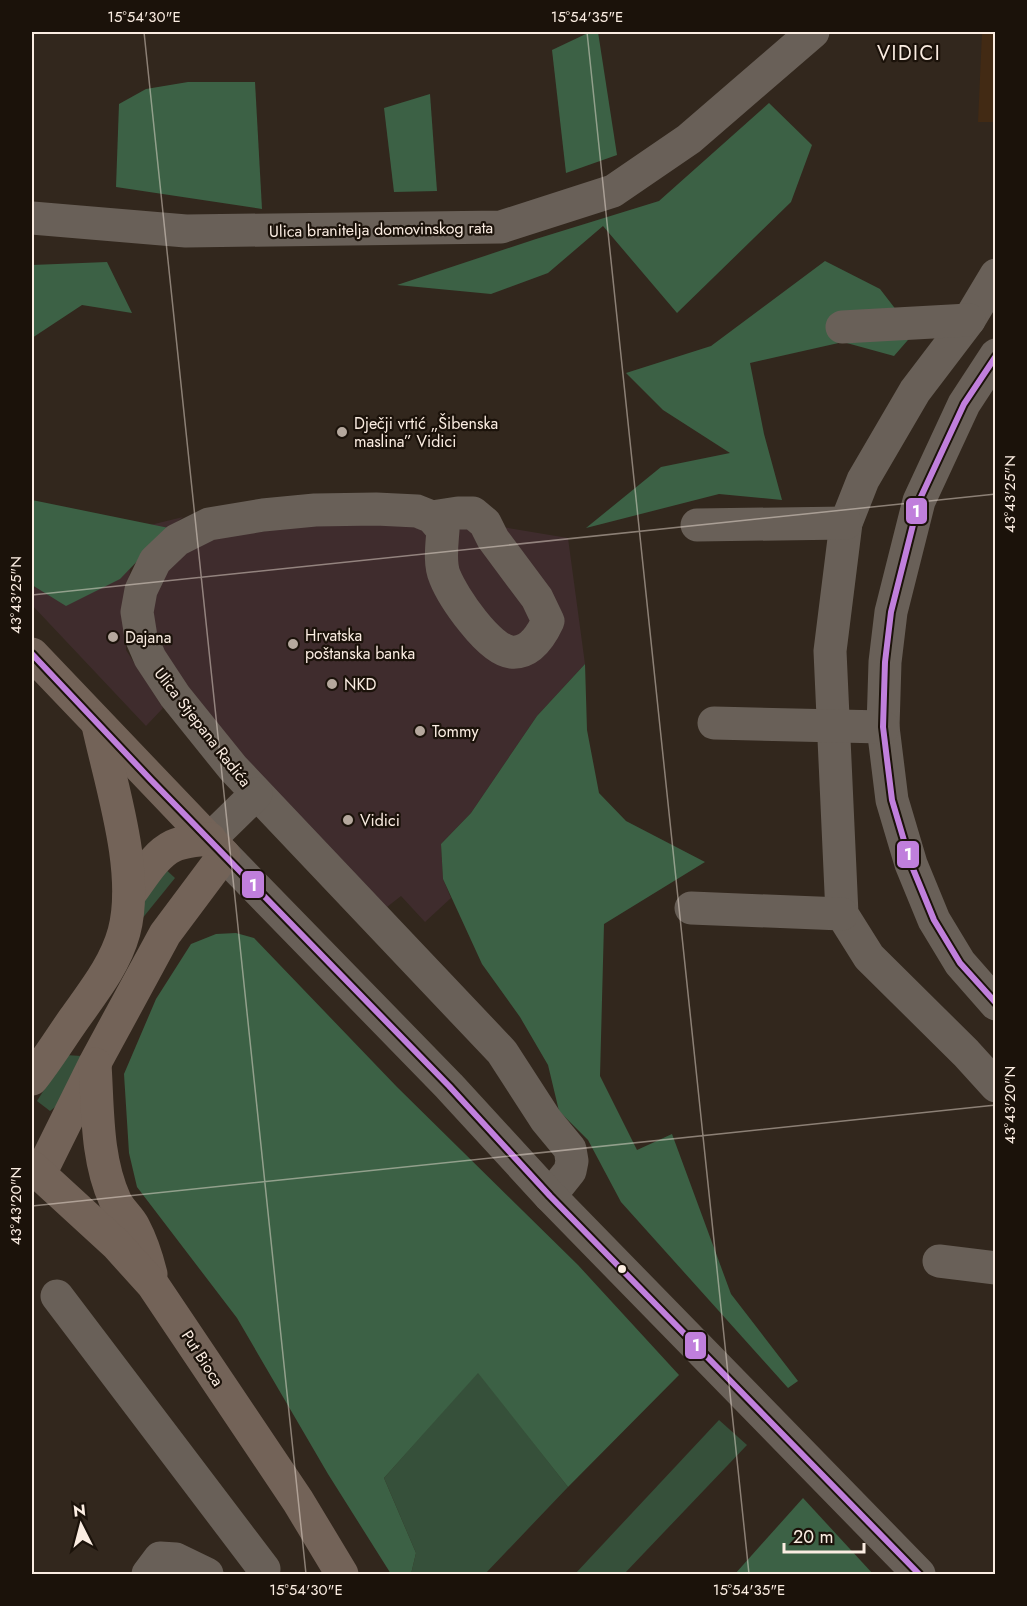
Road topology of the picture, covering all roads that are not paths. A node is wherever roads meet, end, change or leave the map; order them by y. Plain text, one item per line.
1 (813, 32) edge
2 (32, 218) edge
3 (996, 275) edge
4 (969, 320) junction
5 (842, 327) dead end
6 (996, 355) edge
7 (432, 517) dead end
8 (846, 523) junction
9 (697, 525) dead end
10 (32, 654) edge
11 (97, 723) junction
12 (714, 723) dead end
13 (834, 725) junction
14 (883, 727) junction
15 (256, 794) junction
16 (217, 847) junction
17 (129, 895) junction
18 (691, 908) dead end
19 (842, 914) junction
20 (996, 1004) edge
21 (95, 1063) junction
22 (32, 1079) edge
23 (996, 1086) edge
24 (34, 1176) edge
25 (550, 1196) junction
26 (939, 1261) dead end
27 (996, 1268) edge
28 (153, 1285) junction
29 (57, 1296) dead end
30 (244, 1543) junction
31 (264, 1569) dead end
32 (339, 1573) edge
33 (148, 1575) edge
34 (207, 1575) edge
35 (223, 1575) edge
36 (919, 1575) edge

1 - 2 street, Ulica branitelja domovinskog rata
3 - 4 street
4 - 5 street
4 - 8 street
6 - 14 street
7 - 15 street, Ulica Stjepana Radića
8 - 9 street
8 - 13 street
10 - 11 main road
11 - 16 main road
11 - 17 main road
12 - 13 street
13 - 14 street
13 - 19 street
14 - 20 street
15 - 16 street, Ulica Stjepana Radića
15 - 25 street, Ulica Stjepana Radića
16 - 17 main road
16 - 21 main road
16 - 25 street
17 - 22 main road
18 - 19 street
19 - 23 street
21 - 24 main road
21 - 28 main road
24 - 28 main road, Put Bioca
25 - 36 street
26 - 27 street
28 - 32 main road, Put Bioca
29 - 30 street
30 - 31 street
30 - 35 street
33 - 34 street

